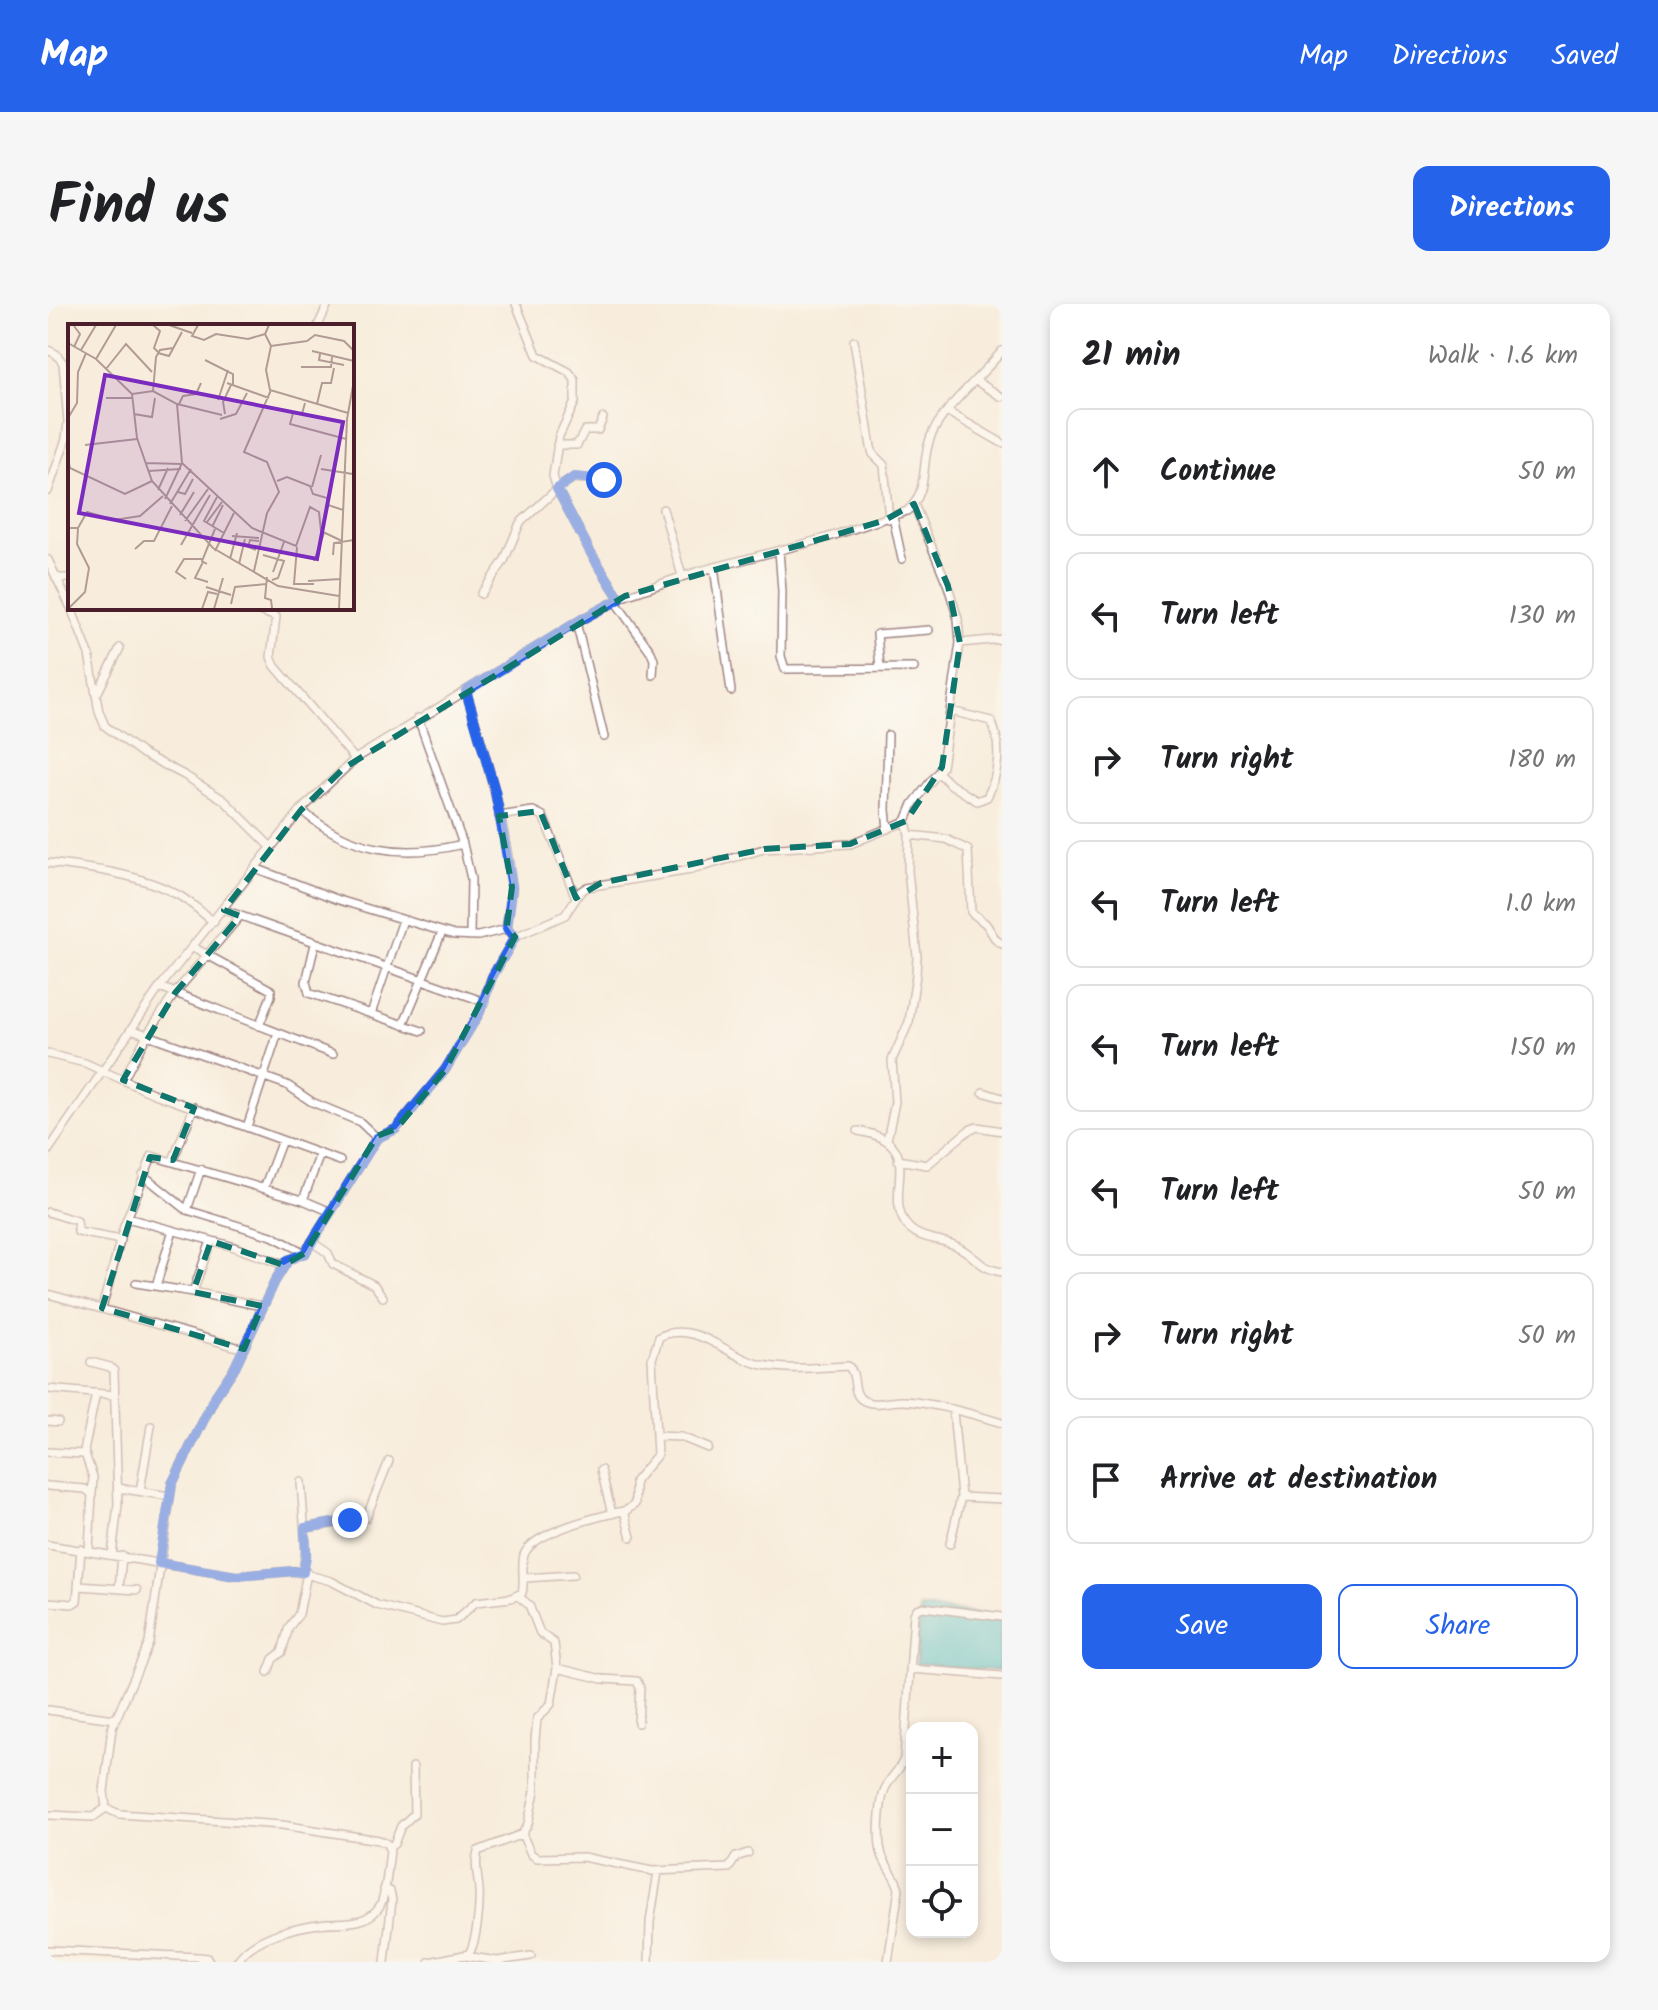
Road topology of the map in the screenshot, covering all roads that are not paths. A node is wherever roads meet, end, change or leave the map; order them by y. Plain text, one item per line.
1 (328, 304) edge
2 (516, 304) edge
3 (319, 324) edge
4 (854, 341) dead end
5 (48, 350) edge
6 (1002, 351) edge
7 (67, 369) edge
8 (976, 381) junction
9 (1002, 397) edge
10 (948, 412) junction
11 (603, 418) dead end
12 (1002, 443) edge
13 (557, 445) junction
14 (604, 480) dead end
15 (557, 489) junction
16 (48, 491) edge
17 (914, 504) junction
18 (663, 509) dead end
19 (891, 518) junction
20 (779, 550) junction
21 (902, 559) dead end
22 (48, 560) edge
23 (714, 567) junction
24 (682, 576) junction
25 (56, 578) junction
26 (68, 578) edge
27 (481, 594) dead end
28 (618, 600) junction
29 (68, 603) edge
30 (71, 610) edge
31 (257, 610) edge
32 (576, 622) junction
33 (929, 630) dead end
34 (1002, 639) edge
35 (960, 643) junction
36 (120, 648) dead end
37 (880, 668) junction
38 (914, 668) dead end
39 (653, 675) dead end
40 (466, 691) junction
41 (731, 691) dead end
42 (97, 695) junction
43 (951, 711) junction
44 (418, 718) junction
45 (888, 735) dead end
46 (604, 737) dead end
47 (355, 759) junction
48 (939, 773) junction
49 (301, 810) junction
50 (499, 816) junction
51 (906, 821) junction
52 (888, 829) junction
53 (909, 835) junction
54 (463, 844) junction
55 (271, 847) junction
56 (48, 863) edge
57 (255, 868) junction
58 (576, 898) junction
59 (224, 910) junction
60 (240, 916) junction
61 (403, 920) junction
62 (214, 922) junction
63 (507, 929) junction
64 (442, 932) junction
65 (470, 936) junction
66 (515, 937) junction
67 (315, 944) junction
68 (1002, 944) edge
69 (193, 947) junction
70 (206, 954) junction
71 (387, 967) junction
72 (422, 979) junction
73 (160, 987) junction
74 (175, 993) junction
75 (485, 1002) junction
76 (371, 1014) junction
77 (403, 1025) junction
78 (259, 1026) junction
79 (131, 1029) junction
80 (422, 1031) dead end
81 (278, 1033) junction
82 (147, 1035) junction
83 (48, 1054) edge
84 (333, 1054) dead end
85 (103, 1070) junction
86 (264, 1078) junction
87 (123, 1080) junction
88 (983, 1092) dead end
89 (1002, 1098) edge
90 (194, 1107) junction
91 (247, 1127) junction
92 (858, 1131) dead end
93 (1002, 1131) edge
94 (377, 1138) junction
95 (282, 1140) junction
96 (887, 1140) junction
97 (48, 1150) edge
98 (320, 1154) junction
99 (173, 1160) junction
100 (898, 1160) junction
101 (340, 1161) dead end
102 (201, 1169) junction
103 (143, 1175) junction
104 (264, 1188) junction
105 (303, 1200) junction
106 (187, 1210) junction
107 (48, 1212) edge
108 (331, 1212) junction
109 (127, 1218) junction
110 (173, 1230) junction
111 (121, 1240) junction
112 (211, 1241) junction
113 (312, 1242) junction
114 (305, 1253) junction
115 (284, 1265) junction
116 (1002, 1272) edge
117 (136, 1283) dead end
118 (156, 1286) junction
119 (193, 1292) junction
120 (48, 1294) edge
121 (383, 1297) dead end
122 (262, 1306) junction
123 (102, 1308) junction
124 (244, 1349) junction
125 (91, 1362) dead end
126 (48, 1389) edge
127 (96, 1393) junction
128 (115, 1395) junction
129 (953, 1411) junction
130 (48, 1421) edge
131 (58, 1422) dead end
132 (1002, 1423) edge
133 (151, 1426) dead end
134 (657, 1436) junction
135 (708, 1448) dead end
136 (48, 1452) edge
137 (84, 1454) junction
138 (389, 1461) dead end
139 (601, 1470) dead end
140 (301, 1482) dead end
141 (48, 1486) edge
142 (118, 1488) junction
143 (140, 1491) junction
144 (92, 1494) junction
145 (169, 1496) junction
146 (961, 1497) junction
147 (1002, 1499) edge
148 (624, 1511) junction
149 (612, 1514) junction
150 (305, 1528) junction
151 (631, 1537) dead end
152 (950, 1544) dead end
153 (48, 1545) edge
154 (85, 1550) junction
155 (112, 1555) junction
156 (122, 1556) junction
157 (159, 1563) junction
158 (305, 1573) junction
159 (573, 1575) dead end
160 (524, 1578) junction
161 (78, 1586) junction
162 (119, 1589) junction
163 (137, 1590) dead end
164 (518, 1596) junction
165 (48, 1602) edge
166 (1002, 1617) edge
167 (557, 1668) junction
168 (910, 1669) junction
169 (268, 1672) dead end
170 (1002, 1676) edge
171 (48, 1710) edge
172 (115, 1719) junction
173 (638, 1723) dead end
174 (413, 1767) dead end
175 (106, 1808) junction
176 (48, 1815) edge
177 (522, 1834) junction
178 (389, 1847) junction
179 (748, 1853) dead end
180 (658, 1872) junction
181 (384, 1889) junction
182 (48, 1950) edge
183 (465, 1956) junction
184 (531, 1956) dead end
185 (210, 1962) edge
186 (237, 1962) edge
187 (385, 1962) edge
188 (429, 1962) edge
189 (649, 1962) edge
190 (888, 1962) edge

1 - 3 street
2 - 13 street
4 - 19 street
5 - 7 street
6 - 8 street
7 - 16 street
8 - 9 street
8 - 10 street
10 - 12 street
10 - 17 street
11 - 13 street
13 - 15 street
14 - 15 street
15 - 27 street
15 - 28 street
17 - 19 street
17 - 35 street
18 - 24 street
19 - 20 street
19 - 21 street
20 - 23 street
20 - 37 street
22 - 25 street
23 - 24 street
23 - 41 street
24 - 28 street
25 - 26 street
25 - 29 street
28 - 32 street
28 - 39 street
30 - 42 street
31 - 47 street
32 - 40 street
32 - 46 street
33 - 37 street
34 - 35 street
35 - 43 street
36 - 42 street
37 - 38 street
40 - 44 street
40 - 50 street
42 - 55 street
43 - 48 street
43 - 48 street
44 - 47 street
44 - 54 street
45 - 52 street
47 - 49 street
48 - 51 street
49 - 54 street
49 - 55 street
50 - 58 street
50 - 63 street
51 - 52 street
51 - 53 street
52 - 58 street
53 - 68 street
53 - 96 street
54 - 65 street
55 - 57 street
56 - 62 street
57 - 59 street
57 - 61 street
58 - 66 street
59 - 60 street
59 - 62 street
60 - 67 street
60 - 70 street
61 - 64 street
61 - 71 street
62 - 69 street
63 - 65 street
63 - 66 street
64 - 65 street
64 - 72 street
66 - 75 street
67 - 71 street
67 - 76 street
69 - 70 street
69 - 73 street
70 - 74 street
70 - 78 street
71 - 72 street
71 - 76 street
72 - 75 street
72 - 77 street
73 - 74 street
73 - 79 street
74 - 78 street
74 - 82 street
75 - 94 street
76 - 77 street
77 - 80 street
78 - 81 street
79 - 82 street
79 - 85 street
81 - 84 street
81 - 86 street
82 - 86 street
82 - 87 street
83 - 85 street
85 - 87 street
85 - 97 street
86 - 91 street
86 - 94 street
87 - 90 street
88 - 89 street
90 - 91 street
90 - 99 street
91 - 95 street
92 - 96 street
93 - 100 street
94 - 108 street
95 - 98 street
95 - 104 street
96 - 100 street
98 - 101 street
98 - 105 street
99 - 102 street
99 - 103 street
100 - 116 street
102 - 104 street
102 - 106 street
103 - 106 street
103 - 109 street
104 - 105 street
105 - 108 street
106 - 114 street
107 - 111 street
108 - 113 street
109 - 110 street
109 - 111 street
110 - 112 street
110 - 118 street
111 - 123 street
112 - 115 street
112 - 119 street
113 - 114 street
113 - 121 street
114 - 115 street
115 - 122 street
117 - 118 street
118 - 119 street
119 - 122 street
120 - 123 street
122 - 124 street
123 - 124 street
124 - 145 street
125 - 128 street
126 - 127 street
127 - 128 street
127 - 137 street
128 - 142 street
129 - 132 street
129 - 134 street
129 - 146 street
130 - 131 street
133 - 143 street
134 - 135 street
134 - 148 street
136 - 137 street
137 - 144 street
138 - 150 street
139 - 149 street
140 - 150 street
141 - 144 street
142 - 143 street
142 - 155 street
143 - 145 street
144 - 154 street
145 - 157 street
146 - 147 street
146 - 152 street
148 - 149 street
148 - 151 street
149 - 160 street
150 - 158 street
153 - 154 street
154 - 155 street
154 - 161 street
155 - 156 street
156 - 157 street
156 - 162 street
157 - 158 street
157 - 172 street
158 - 164 street
158 - 169 street
159 - 160 street
160 - 164 street
161 - 162 street
161 - 165 street
162 - 163 street
164 - 167 street
166 - 168 street
167 - 173 street
167 - 177 street
168 - 170 street
168 - 190 street
171 - 172 street
172 - 175 street
174 - 178 street
175 - 176 street
175 - 178 street
177 - 180 street
177 - 183 street
178 - 181 street
179 - 180 street
180 - 189 street
181 - 186 street
181 - 187 street
182 - 185 street
183 - 184 street
183 - 188 street

